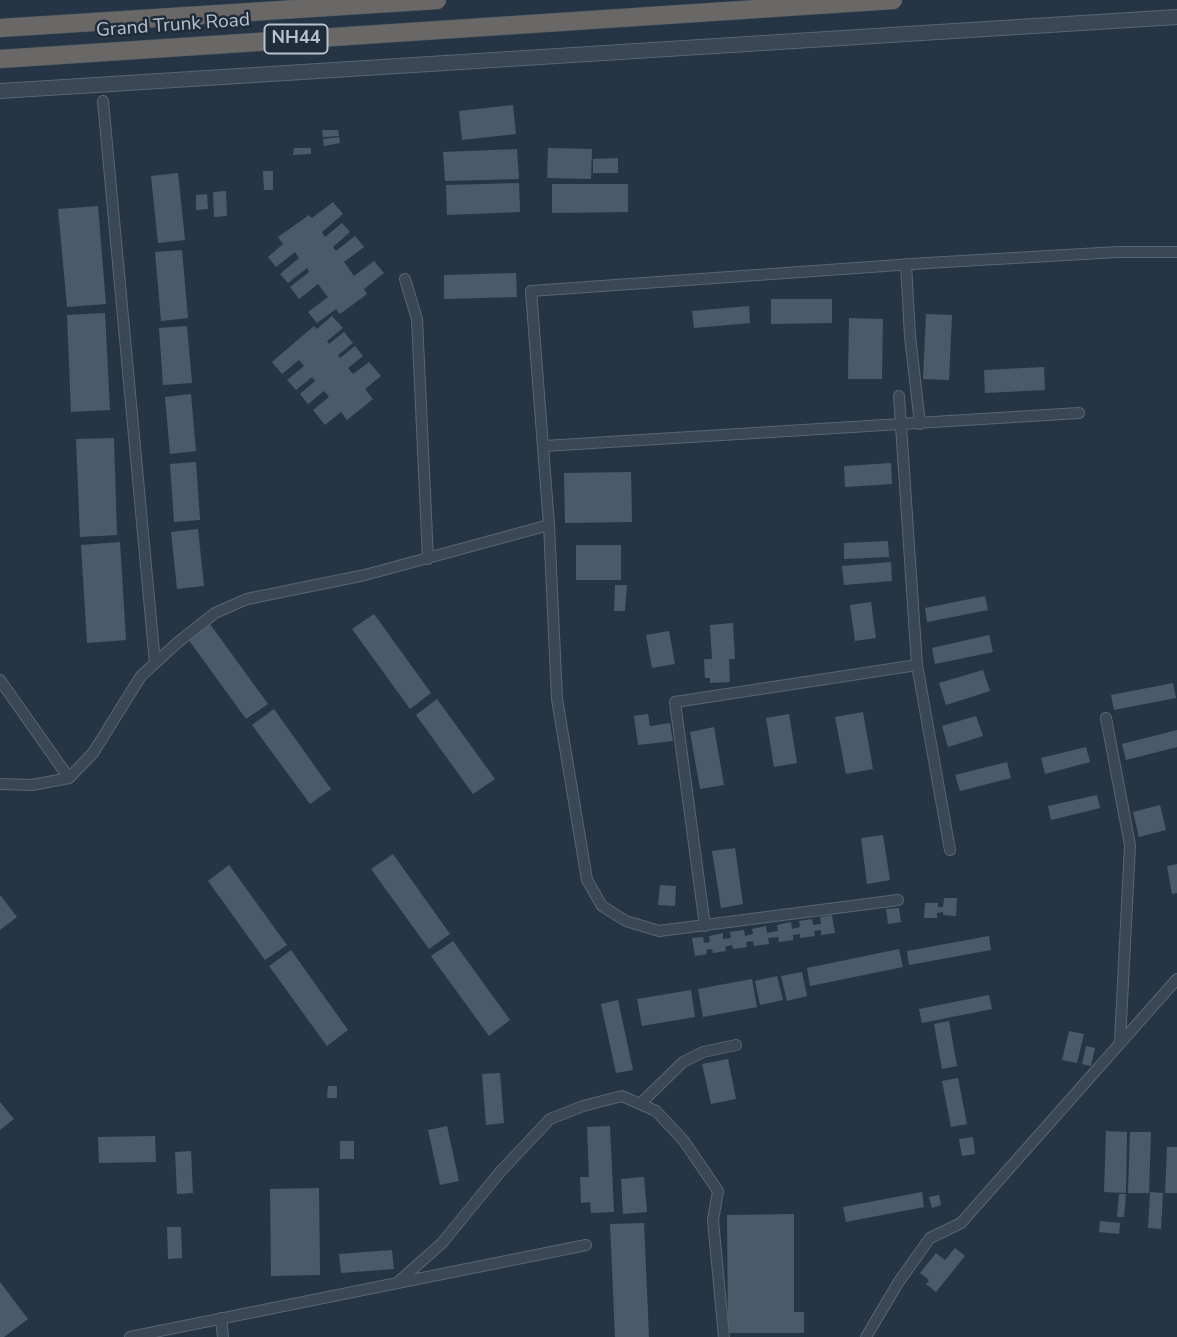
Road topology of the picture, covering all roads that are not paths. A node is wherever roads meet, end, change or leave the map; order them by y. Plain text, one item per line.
1 (437, 0) edge
2 (893, 0) edge
3 (1177, 18) edge
4 (0, 28) edge
5 (0, 59) edge
6 (0, 91) edge
7 (103, 102) dead end
8 (1177, 252) edge
9 (906, 264) junction
10 (405, 279) dead end
11 (899, 396) dead end
12 (1079, 413) dead end
13 (920, 424) junction
14 (901, 426) junction
15 (544, 446) junction
16 (550, 525) junction
17 (428, 559) junction
18 (155, 663) junction
19 (917, 665) junction
20 (0, 680) edge
21 (1106, 718) dead end
22 (69, 778) junction
23 (0, 784) edge
24 (950, 850) dead end
25 (898, 900) dead end
26 (705, 926) junction
27 (1177, 979) edge
28 (1120, 1042) junction
29 (736, 1045) dead end
30 (640, 1104) junction
31 (586, 1245) dead end
32 (397, 1283) junction
33 (221, 1318) junction
34 (130, 1337) edge
35 (222, 1337) edge
36 (723, 1337) edge
37 (866, 1337) edge

1 - 4 highway, Grand Trunk Road / NH44
2 - 5 highway, Grand Trunk Road / NH44
3 - 6 street
7 - 18 street
8 - 9 street
9 - 13 street
9 - 15 street
10 - 17 street
11 - 14 street
12 - 13 street
13 - 14 street
14 - 15 street
14 - 19 street
15 - 16 street
16 - 17 street
16 - 26 street
17 - 18 street
18 - 22 street
19 - 24 street
19 - 26 street
20 - 22 street
21 - 28 street
22 - 23 street
25 - 26 street
27 - 28 street
28 - 37 street
29 - 30 street
30 - 32 street
30 - 36 street
31 - 32 street
32 - 33 street
33 - 34 street
33 - 35 street

